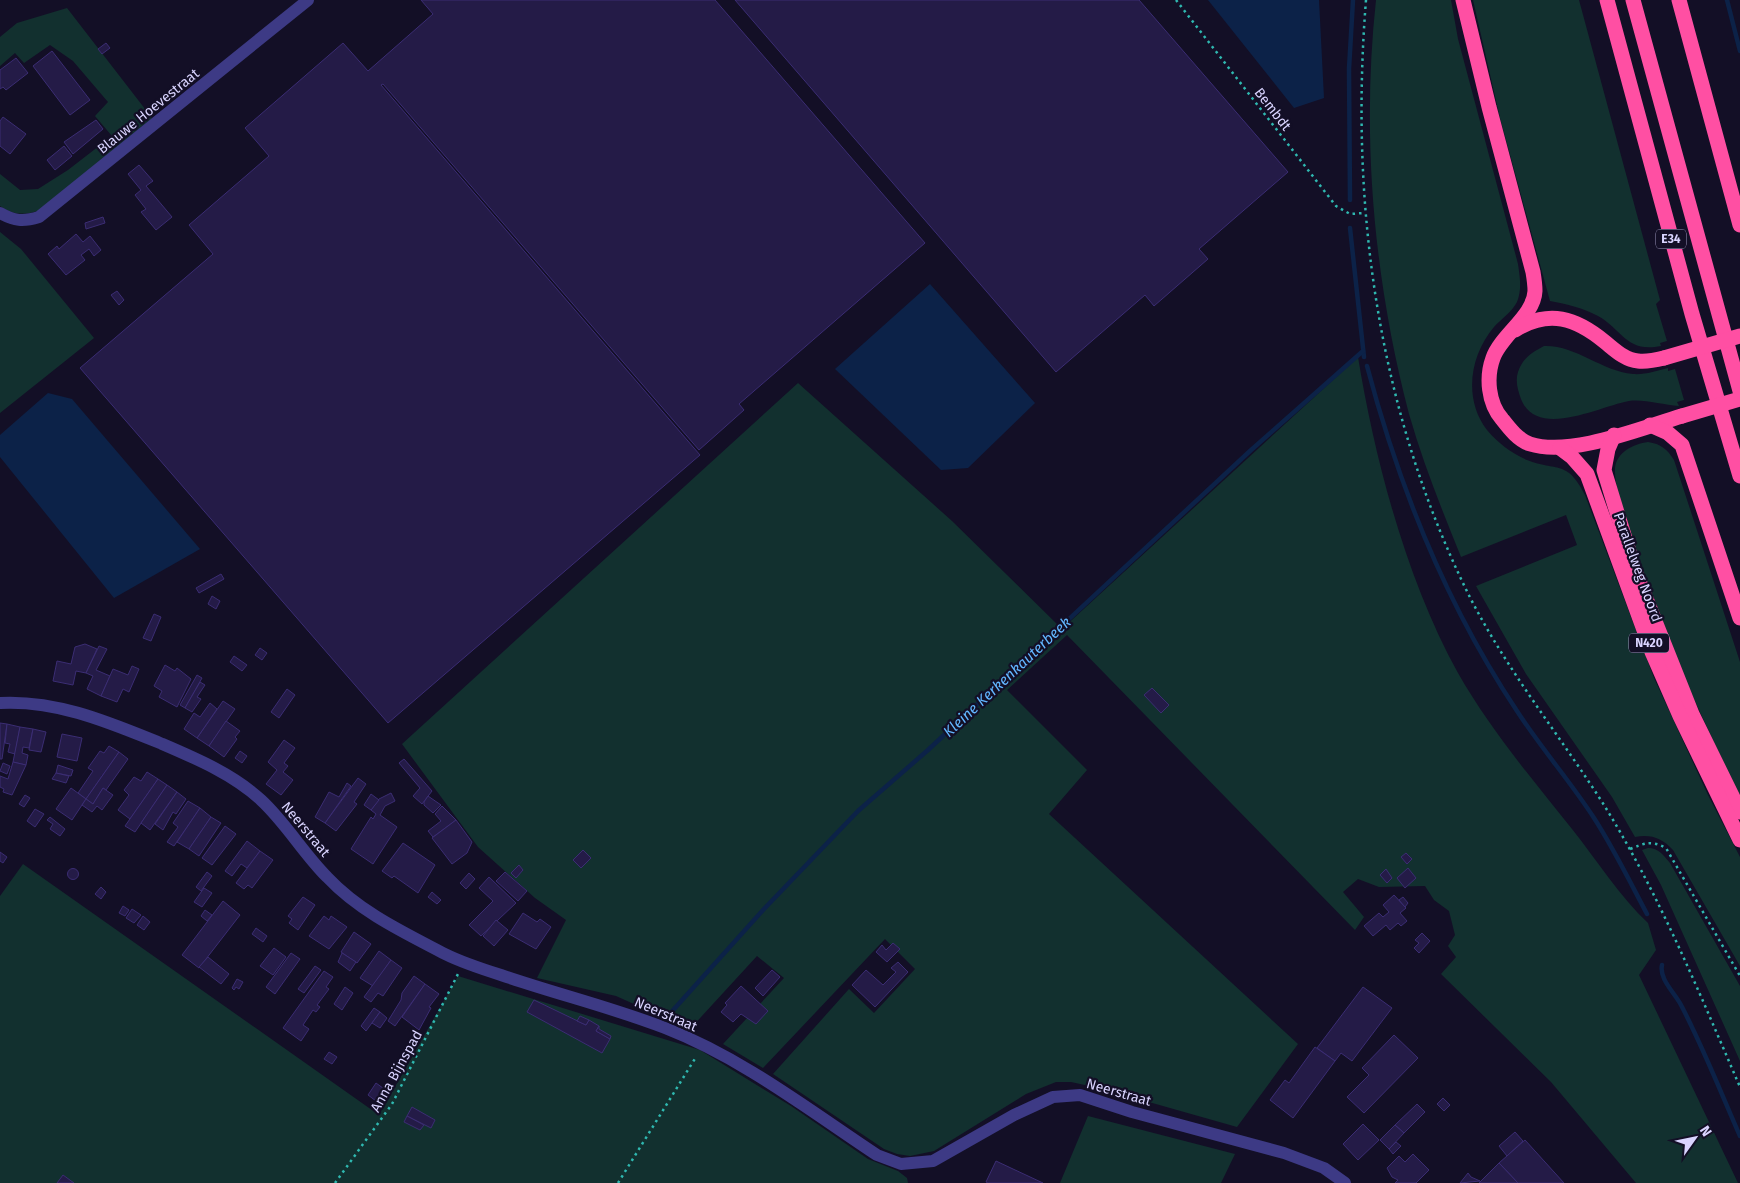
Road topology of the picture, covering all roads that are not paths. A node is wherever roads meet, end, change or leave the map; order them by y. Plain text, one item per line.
1 (308, 0) edge
2 (1464, 0) edge
3 (1607, 0) edge
4 (1633, 0) edge
5 (1679, 0) edge
6 (0, 213) edge
7 (1740, 225) edge
8 (1511, 332) junction
9 (1740, 336) edge
10 (1740, 391) edge
11 (1740, 399) edge
12 (1650, 425) junction
13 (1614, 435) junction
14 (1560, 448) junction
15 (1740, 476) edge
16 (1740, 618) edge
17 (0, 703) edge
18 (1740, 812) edge
19 (1740, 840) edge
20 (1345, 1183) edge

1 - 6 street, Blauwe Hoevestraat
2 - 8 highway
3 - 15 highway, E34
4 - 10 highway, E34
5 - 7 highway
8 - 9 highway, bridge
8 - 14 highway
11 - 12 highway, bridge
12 - 13 highway
12 - 16 highway
13 - 14 highway
13 - 18 highway, Parallelweg Noord / N420
14 - 19 highway, Parallelweg Noord / N420
17 - 20 street, Neerstraat

